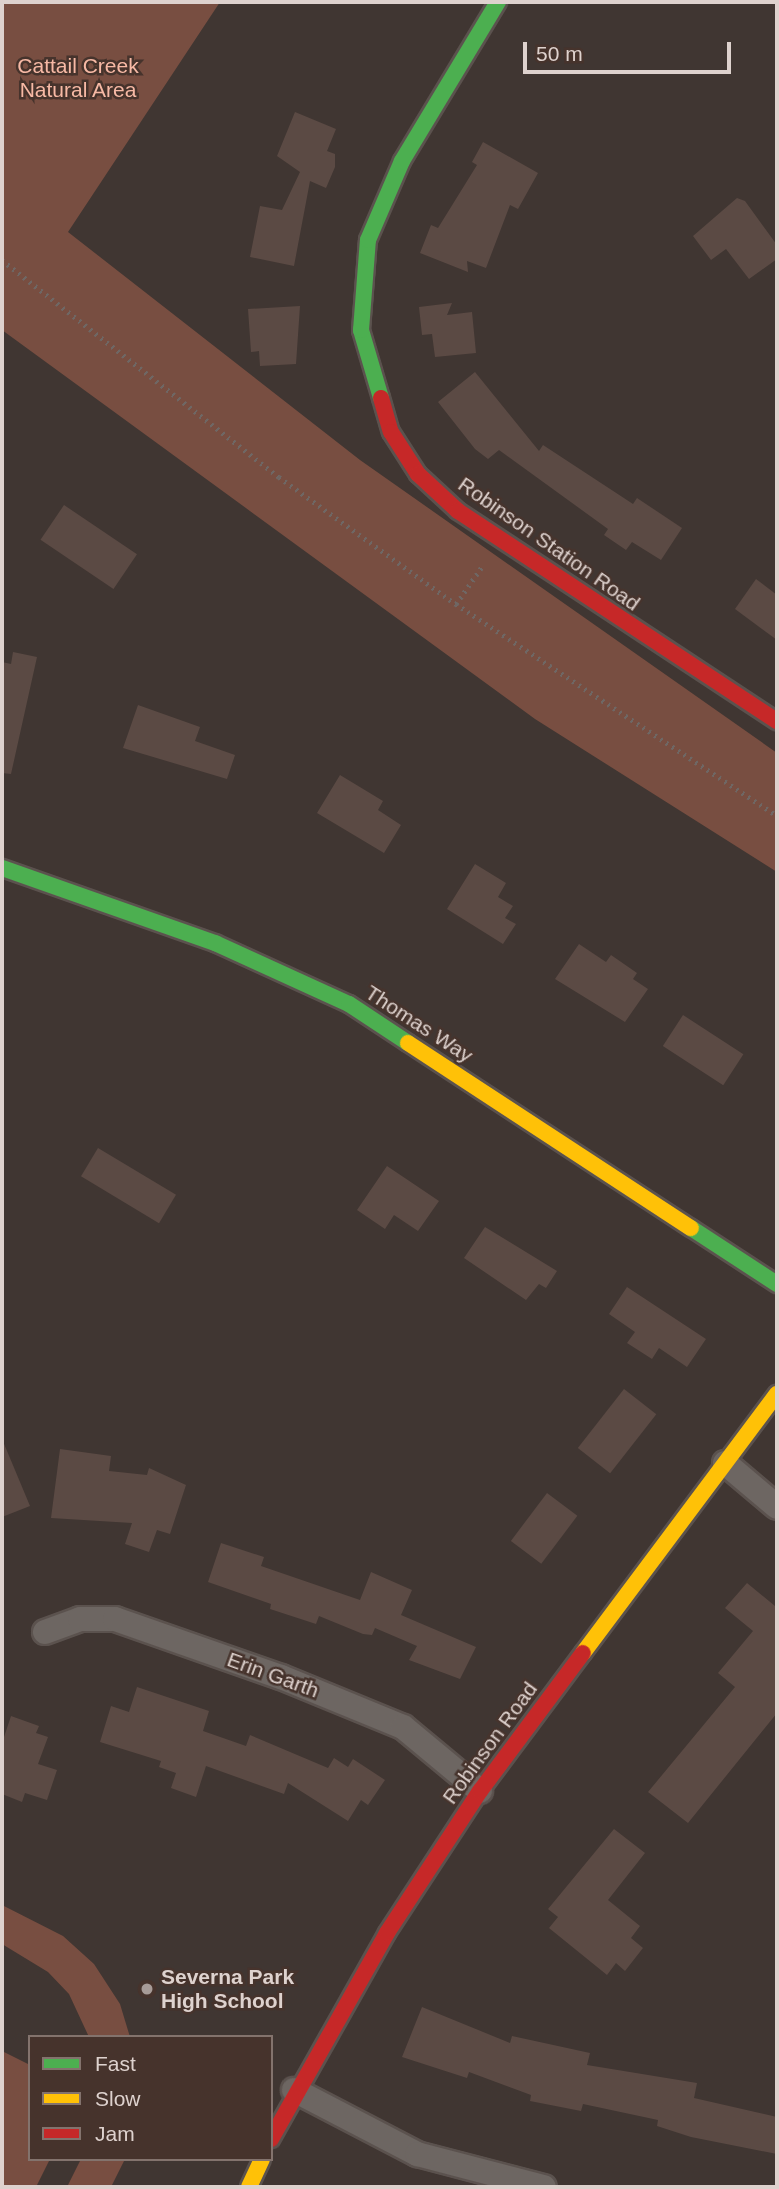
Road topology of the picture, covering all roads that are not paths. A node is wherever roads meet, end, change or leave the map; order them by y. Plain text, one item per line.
1 (498, 2) edge
2 (777, 722) edge
3 (2, 868) edge
4 (777, 1284) edge
5 (777, 1394) edge
6 (725, 1463) junction
7 (777, 1507) edge
8 (45, 1632) dead end
9 (480, 1791) junction
10 (294, 2090) junction
11 (273, 2135) edge
12 (261, 2161) edge
13 (248, 2187) edge
14 (544, 2187) edge

1 - 2 street, Robinson Station Road
3 - 4 street, Thomas Way
5 - 6 street, Robinson Road
6 - 7 street
6 - 9 street, Robinson Road
8 - 9 street, Erin Garth
9 - 10 street, Robinson Road
10 - 11 street, Robinson Road
10 - 14 street
12 - 13 street

